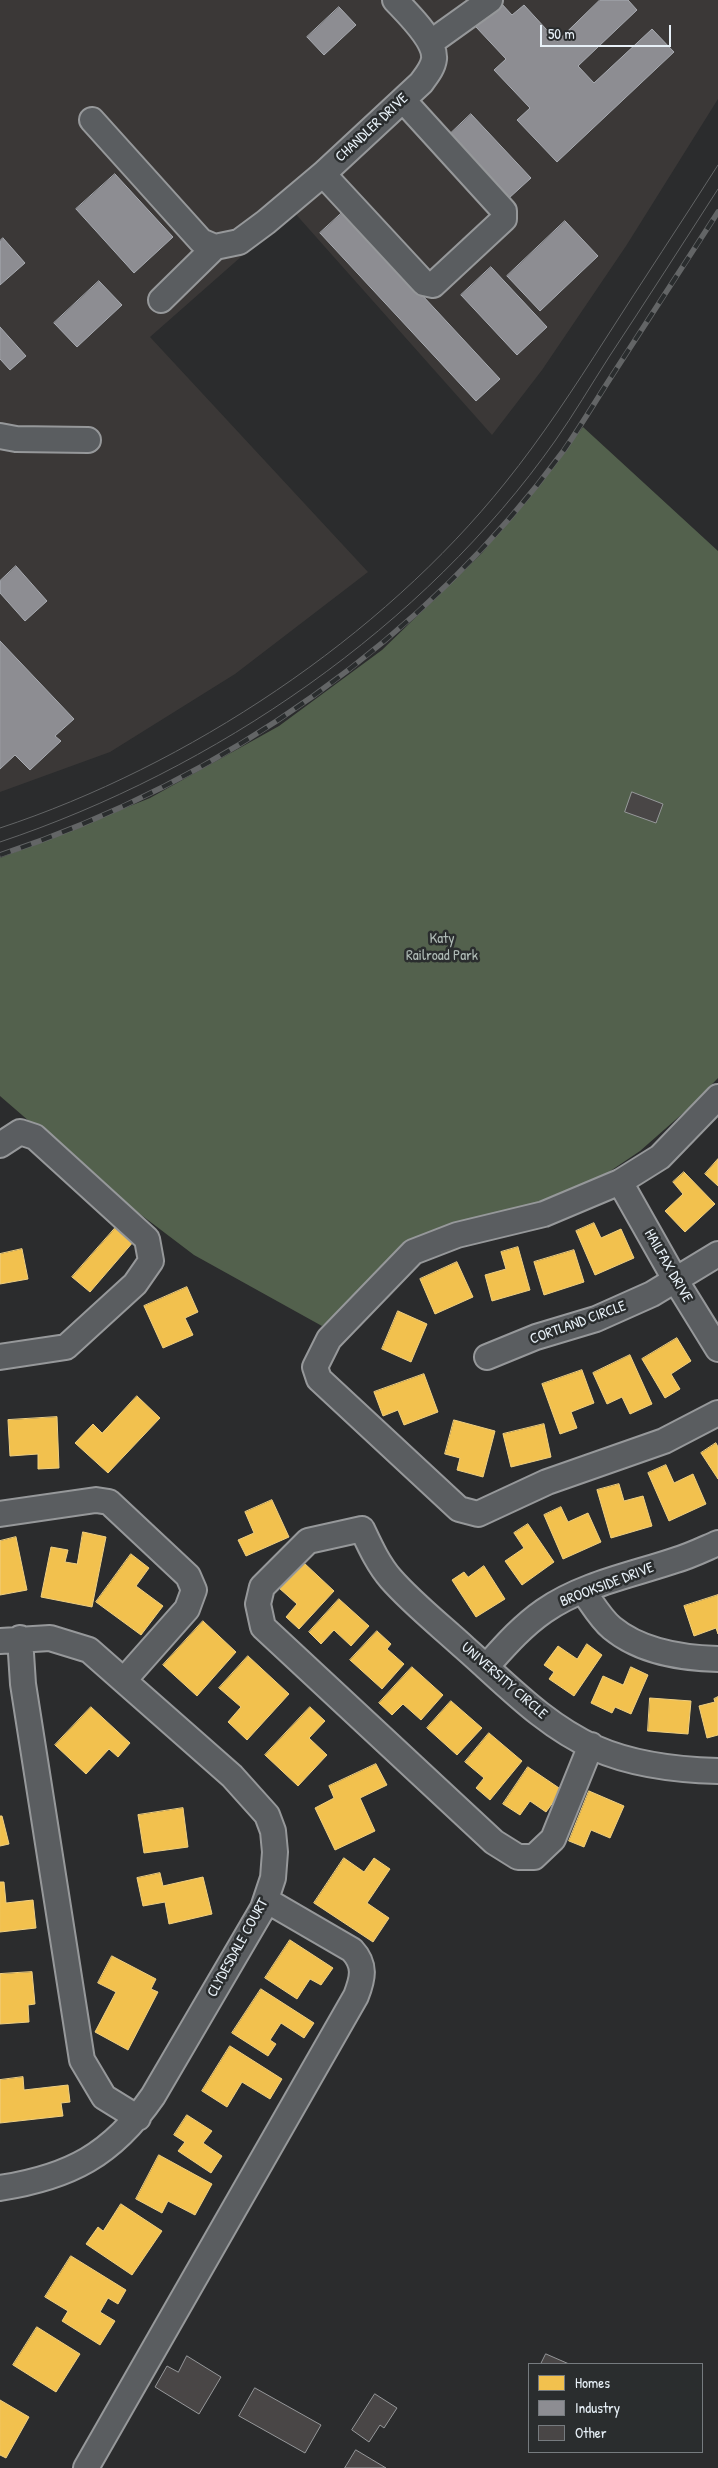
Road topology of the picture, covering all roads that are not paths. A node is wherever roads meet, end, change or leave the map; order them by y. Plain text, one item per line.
1 (395, 0) edge
2 (490, 0) edge
3 (430, 42) junction
4 (403, 100) junction
5 (92, 120) dead end
6 (323, 174) junction
7 (215, 247) junction
8 (161, 300) dead end
9 (0, 426) edge
10 (0, 436) edge
11 (88, 440) dead end
12 (718, 1097) edge
13 (0, 1144) edge
14 (620, 1182) junction
15 (718, 1254) edge
16 (676, 1281) junction
17 (718, 1349) edge
18 (0, 1357) edge
19 (487, 1357) dead end
20 (718, 1413) edge
21 (0, 1514) edge
22 (718, 1543) edge
23 (583, 1591) junction
24 (10, 1640) edge
25 (718, 1659) edge
26 (486, 1667) junction
27 (124, 1679) junction
28 (591, 1745) junction
29 (718, 1771) edge
30 (266, 1900) junction
31 (138, 2118) junction
32 (0, 2188) edge
33 (86, 2468) edge

1 - 3 street
2 - 3 street
3 - 4 street, CHANDLER DRIVE
4 - 6 street, CHANDLER DRIVE
4 - 6 street
5 - 7 street
6 - 7 street, CHANDLER DRIVE
7 - 8 street
9 - 10 street
10 - 11 street
12 - 14 street
13 - 18 street
14 - 16 street, HAILFAX DRIVE
14 - 20 street
15 - 16 street, CORTLAND CIRCLE
16 - 17 street, HAILFAX DRIVE
16 - 19 street, CORTLAND CIRCLE
21 - 27 street
22 - 23 street, BROOKSIDE DRIVE
23 - 25 street
23 - 26 street, BROOKSIDE DRIVE
24 - 27 street, CLYDESDALE COURT
24 - 31 street
26 - 28 street, UNIVERSITY CIRCLE
26 - 28 street, UNIVERSITY CIRCLE
27 - 30 street, CLYDESDALE COURT
28 - 29 street, UNIVERSITY CIRCLE
30 - 31 street, CLYDESDALE COURT
30 - 33 street
31 - 32 street, CLYDESDALE COURT

